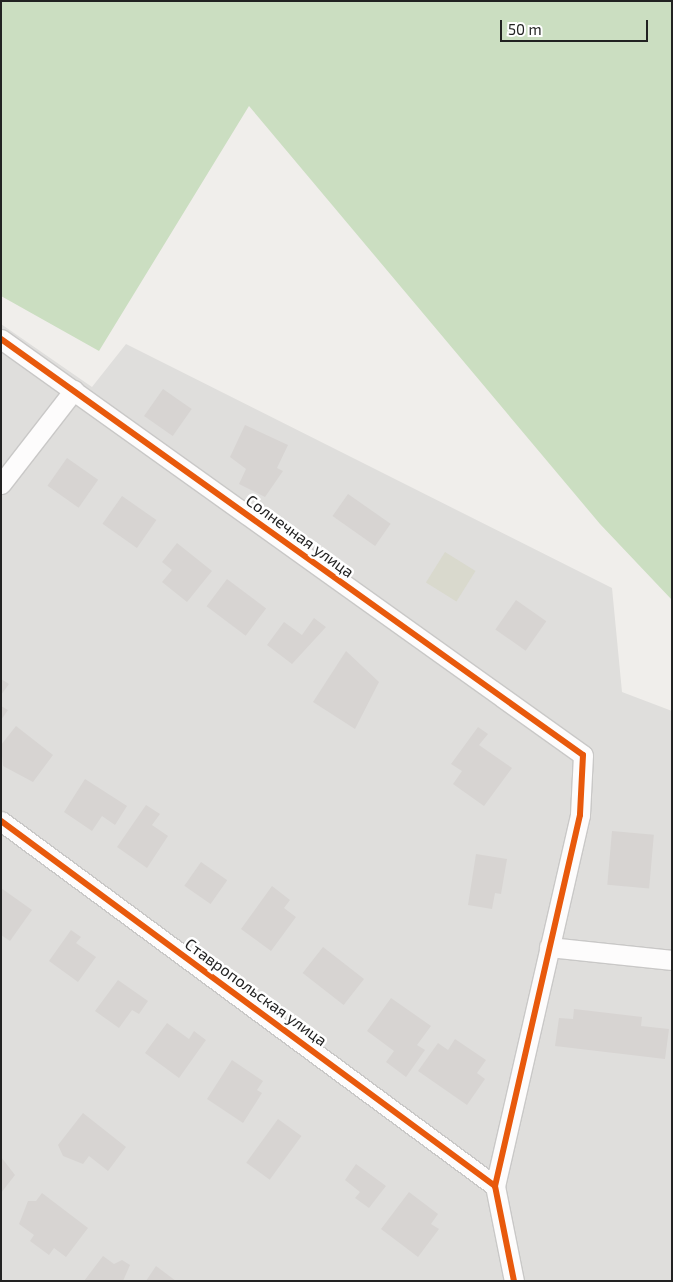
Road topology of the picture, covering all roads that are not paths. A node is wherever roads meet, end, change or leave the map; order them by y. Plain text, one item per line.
1 (1, 339) edge
2 (74, 390) junction
3 (1, 484) edge
4 (1, 821) edge
5 (549, 947) junction
6 (672, 960) edge
7 (495, 1186) junction
8 (514, 1281) edge

1 - 2 street, Солнечная улица
2 - 3 street
2 - 5 street, Солнечная улица
4 - 7 street, Ставропольская улица
5 - 6 street
5 - 7 street
7 - 8 street

